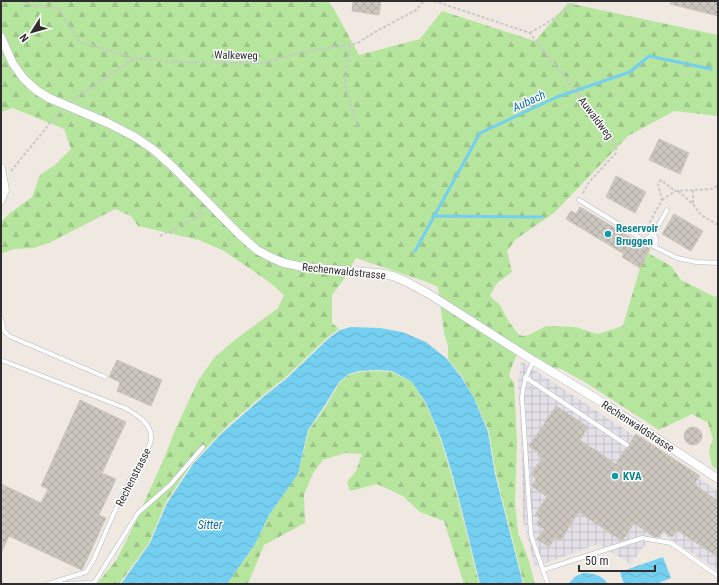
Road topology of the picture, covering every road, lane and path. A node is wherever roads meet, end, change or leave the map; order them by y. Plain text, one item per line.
1 (21, 1) edge
2 (424, 1) edge
3 (434, 1) edge
4 (577, 1) edge
5 (530, 33) junction
6 (1, 37) edge
7 (350, 44) junction
8 (135, 58) junction
9 (71, 101) dead end
10 (61, 110) dead end
11 (357, 127) dead end
12 (1, 168) edge
13 (4, 180) junction
14 (718, 185) edge
15 (693, 190) junction
16 (677, 191) junction
17 (203, 198) junction
18 (1, 200) edge
19 (579, 200) joint
20 (662, 200) junction
21 (693, 204) junction
22 (667, 210) dead end
23 (718, 225) edge
24 (647, 227) junction
25 (634, 233) junction
26 (654, 233) junction
27 (160, 236) dead end
28 (645, 240) junction
29 (655, 247) junction
30 (718, 263) edge
31 (1, 318) edge
32 (1, 360) edge
33 (534, 361) junction
34 (105, 377) dead end
35 (525, 377) junction
36 (627, 445) dead end
37 (203, 447) dead end
38 (718, 479) edge
39 (543, 570) junction
40 (718, 576) edge
41 (49, 584) edge
42 (548, 584) edge

1 - 8 path, Walkeweg
2 - 7 path, Walkeweg
3 - 5 path
4 - 5 path
5 - 19 path, Auwaldweg
6 - 17 street, Rechenwaldstrasse
7 - 8 path, Walkeweg
7 - 11 path
8 - 9 path
10 - 13 path
12 - 13 street
13 - 18 street
14 - 15 path
15 - 16 path
15 - 21 path
16 - 20 path
16 - 20 path
16 - 21 path
17 - 27 path
17 - 33 street, Rechenwaldstrasse
19 - 25 lane
20 - 24 path
21 - 23 path
22 - 26 lane
24 - 25 path
24 - 26 path
25 - 28 lane
26 - 28 lane
26 - 29 lane
28 - 29 lane
29 - 30 lane
31 - 34 lane
32 - 41 lane, Rechenstrasse
33 - 35 lane
33 - 38 street, Rechenwaldstrasse
35 - 36 lane
35 - 39 lane
37 - 41 lane
39 - 40 lane
39 - 42 lane

